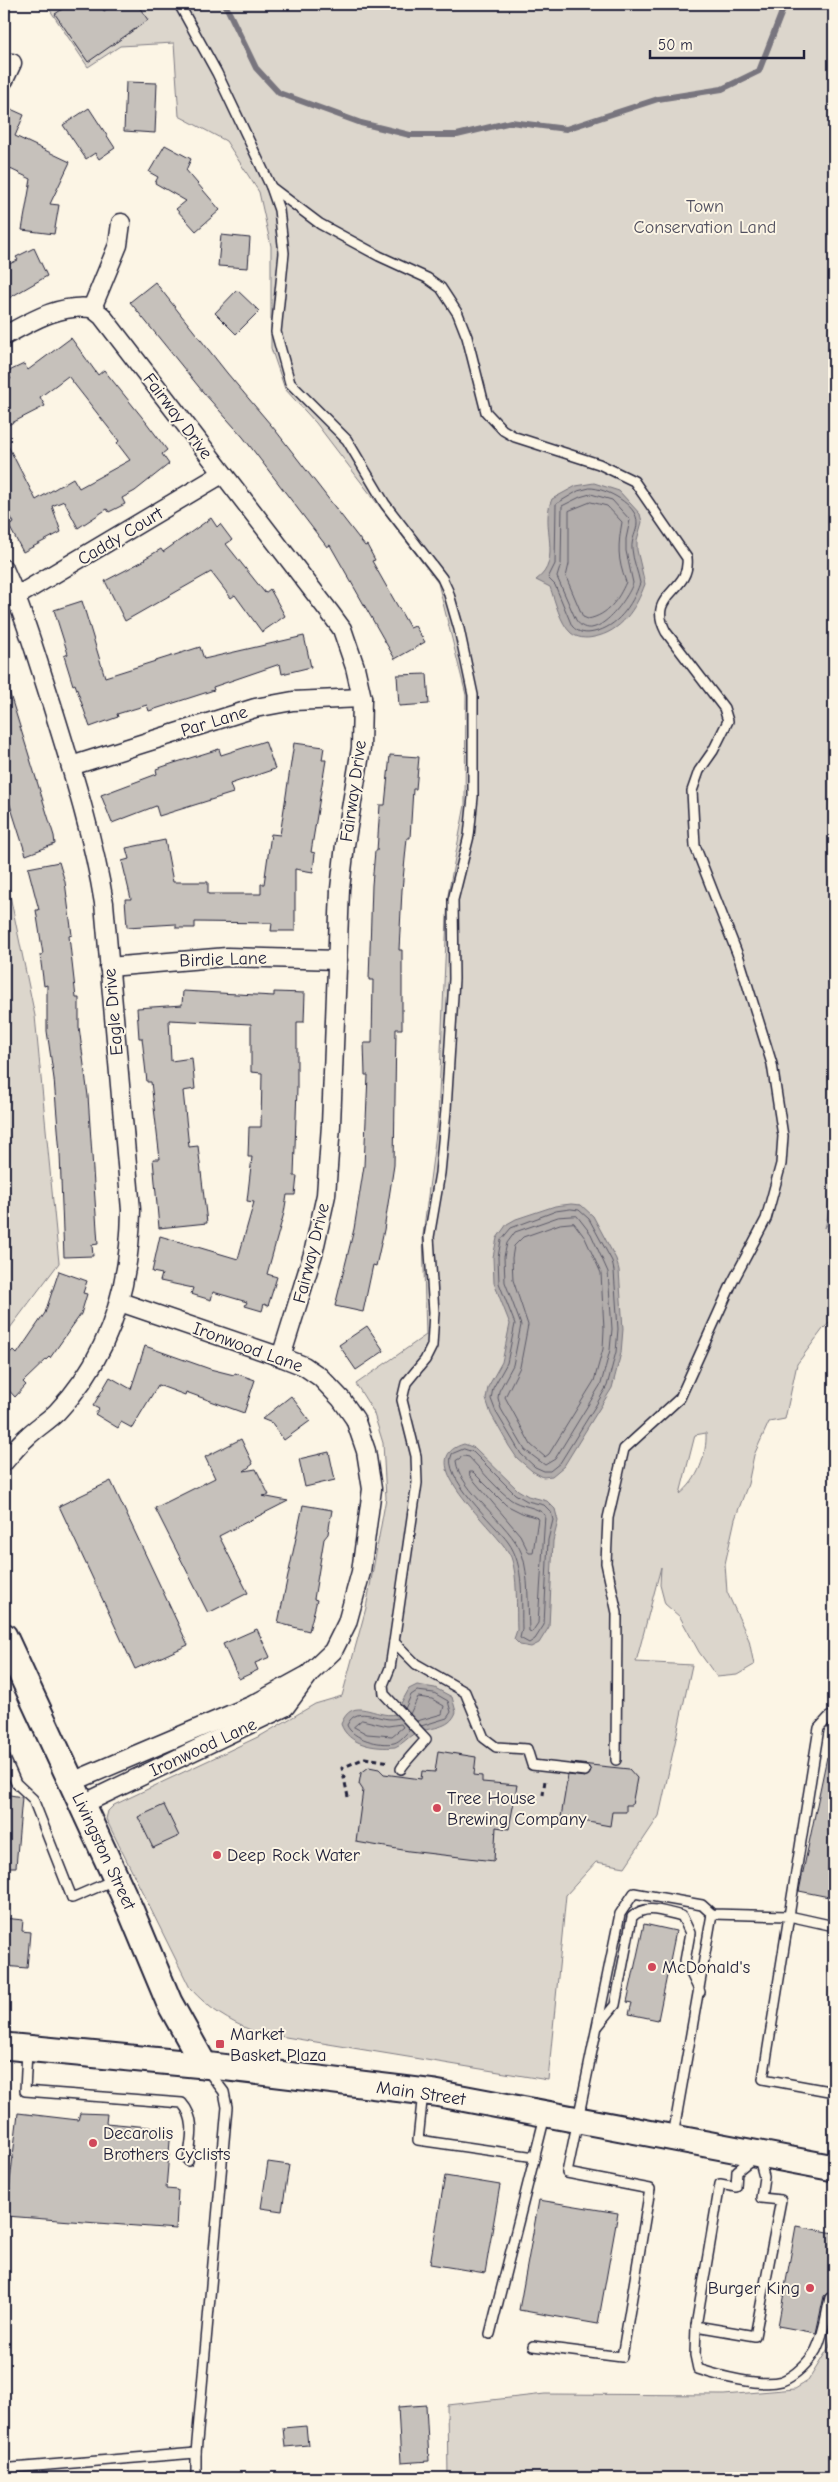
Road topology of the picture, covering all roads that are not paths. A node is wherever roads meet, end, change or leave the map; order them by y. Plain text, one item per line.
1 (179, 4) edge
2 (12, 63) dead end
3 (4, 80) edge
4 (271, 187) junction
5 (121, 223) dead end
6 (92, 308) junction
7 (4, 336) edge
8 (222, 474) junction
9 (4, 569) edge
10 (16, 596) junction
11 (362, 698) junction
12 (71, 766) junction
13 (338, 960) junction
14 (110, 967) junction
15 (120, 1302) junction
16 (281, 1357) junction
17 (27, 1437) junction
18 (4, 1446) edge
19 (4, 1462) edge
20 (4, 1636) edge
21 (394, 1642) junction
22 (310, 1674) junction
23 (834, 1715) edge
24 (4, 1756) edge
25 (616, 1760) dead end
26 (402, 1766) road end
27 (585, 1771) dead end
28 (72, 1782) junction
29 (82, 1805) junction
30 (116, 1878) junction
31 (712, 1914) junction
32 (789, 1916) junction
33 (834, 1926) edge
34 (700, 1992) junction
35 (597, 2027) junction
36 (15, 2047) edge
37 (204, 2066) junction
38 (423, 2092) junction
39 (834, 2092) edge
40 (546, 2113) junction
41 (578, 2119) junction
42 (673, 2137) junction
43 (758, 2154) junction
44 (535, 2157) junction
45 (188, 2161) dead end
46 (834, 2168) edge
47 (830, 2298) dead end
48 (696, 2326) junction
49 (490, 2334) dead end
50 (533, 2346) dead end
51 (196, 2453) junction
52 (4, 2472) edge
53 (196, 2478) edge

1 - 4 lane
2 - 3 street
4 - 21 lane
4 - 25 lane
5 - 6 street
6 - 7 street
6 - 8 street, Fairway Drive
8 - 10 street, Caddy Court
8 - 11 street, Fairway Drive
9 - 10 street, Eagle Drive
10 - 12 street, Eagle Drive
11 - 12 street, Par Lane
11 - 13 street, Fairway Drive
12 - 14 street, Eagle Drive
13 - 14 street, Birdie Lane
13 - 16 street, Fairway Drive
14 - 15 street, Eagle Drive
15 - 16 street, Ironwood Lane
15 - 17 street, Eagle Drive
16 - 22 street, Ironwood Lane
17 - 18 street, Eagle Drive
17 - 19 street, Eagle Drive
20 - 28 main road, Livingston Street
21 - 26 lane
21 - 27 lane
22 - 28 street, Ironwood Lane
22 - 29 street, Ironwood Lane
23 - 32 lane
24 - 30 lane
28 - 29 main road, Livingston Street
29 - 30 main road, Livingston Street
30 - 37 main road, Livingston Street
31 - 32 lane
31 - 34 lane
31 - 35 lane
32 - 33 lane
32 - 39 lane
34 - 35 lane
34 - 42 lane
35 - 41 lane
36 - 37 main road, Main Street
36 - 45 lane
37 - 38 main road, Main Street
37 - 51 lane
38 - 40 main road, Main Street
38 - 44 lane
40 - 41 main road, Main Street
40 - 44 lane
41 - 42 main road, Main Street
41 - 50 lane
42 - 43 main road, Main Street
43 - 46 main road, Main Street
43 - 48 lane
43 - 48 lane
44 - 49 lane
47 - 48 lane
51 - 52 lane
51 - 53 lane

